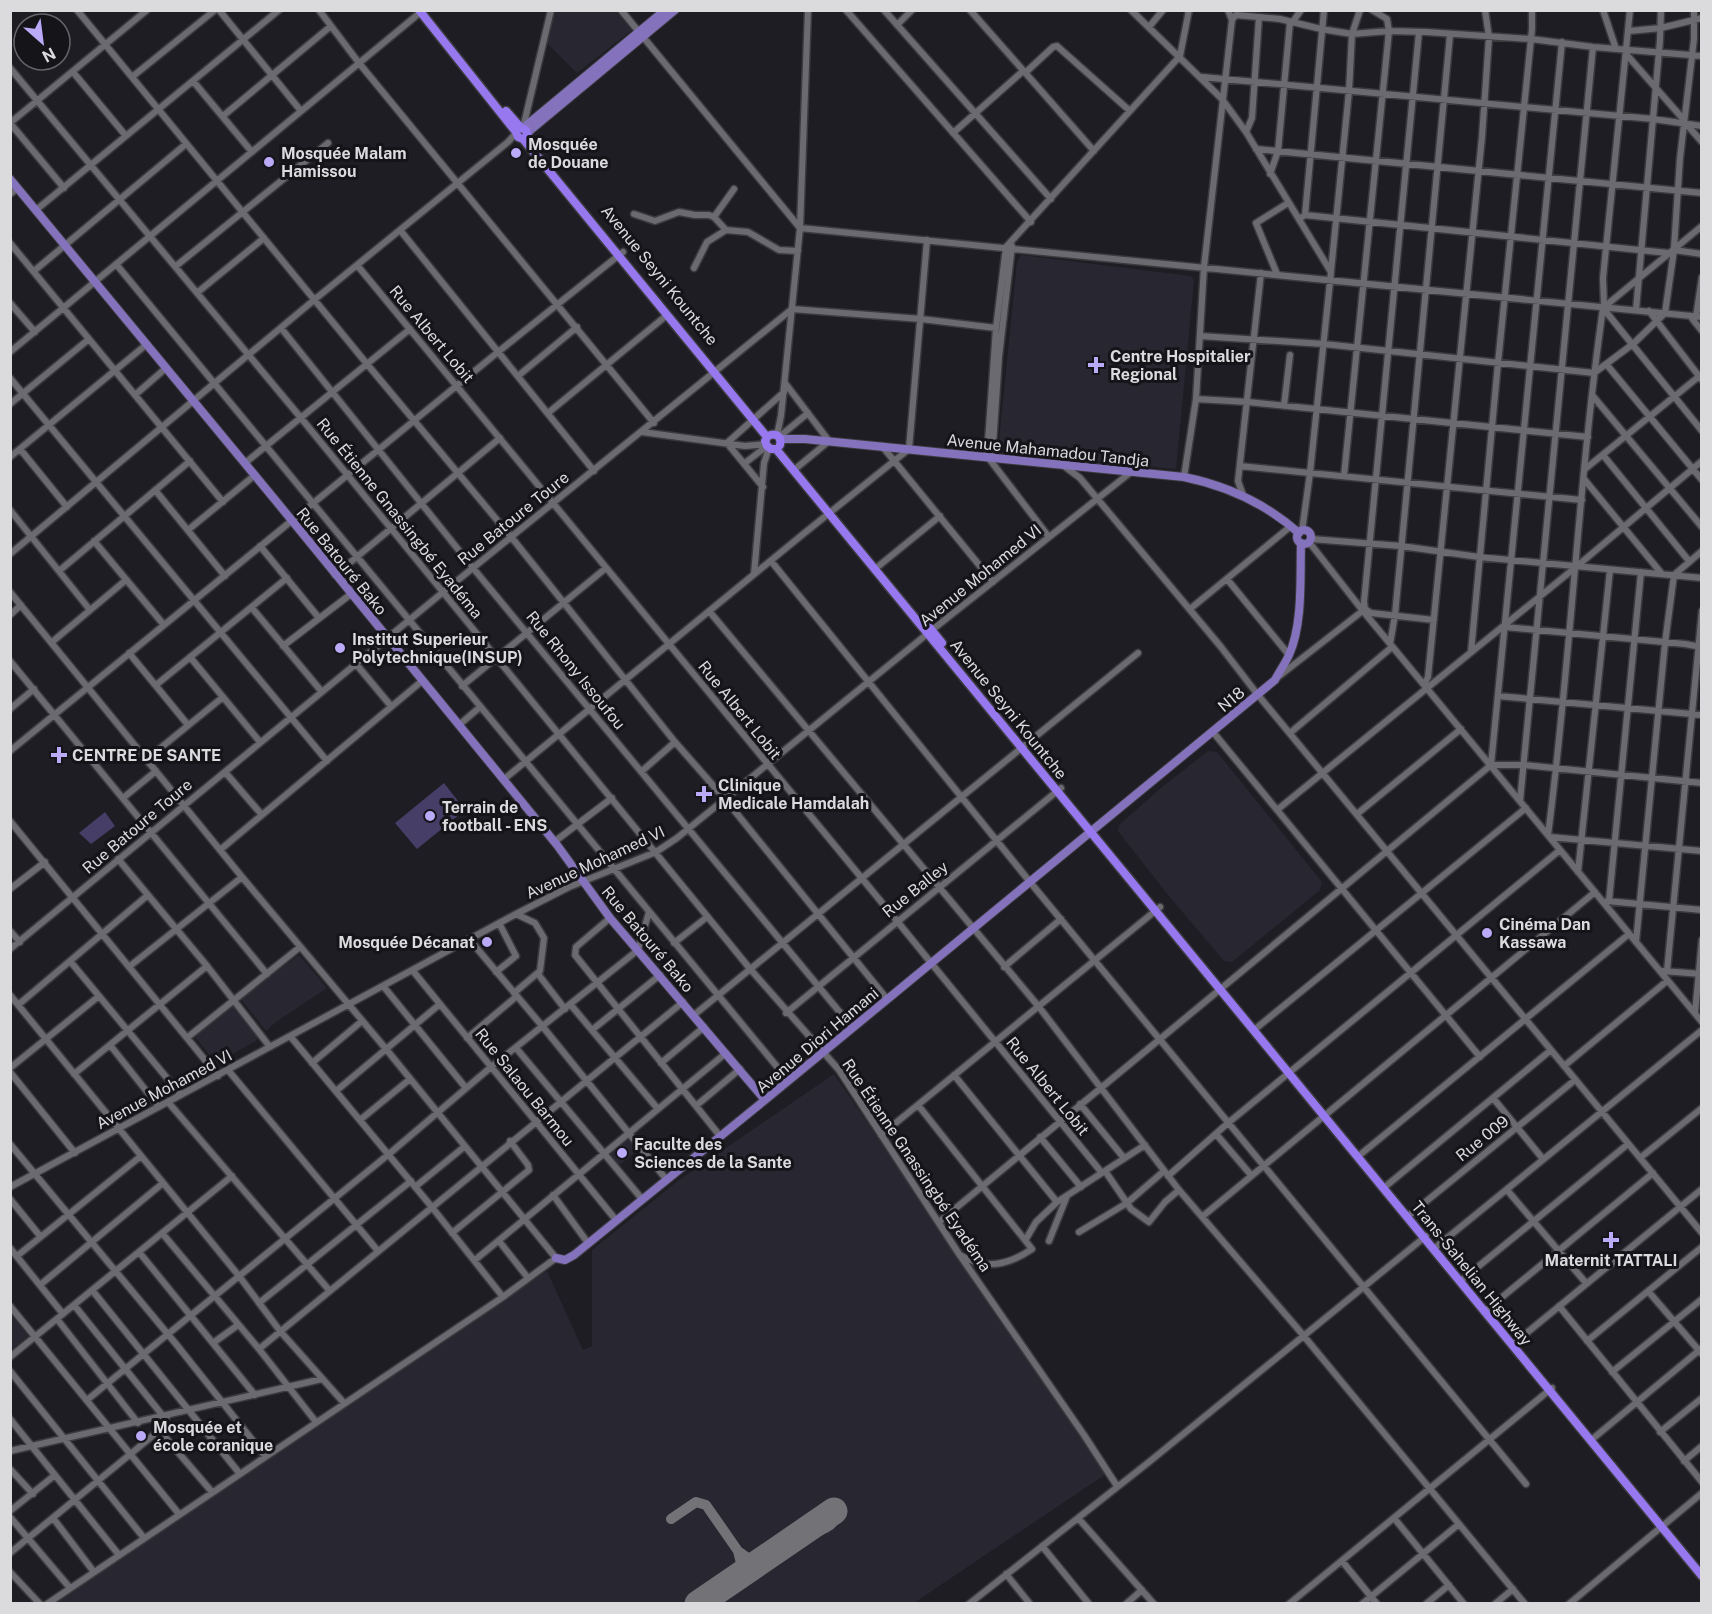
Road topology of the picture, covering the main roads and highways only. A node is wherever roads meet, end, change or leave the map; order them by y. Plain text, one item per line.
1 (665, 10) edge
2 (675, 10) edge
3 (422, 11) edge
4 (641, 35) junction
5 (521, 133) junction
6 (10, 179) edge
7 (621, 254) junction
8 (716, 371) junction
9 (773, 441) junction
10 (1301, 532) joint
11 (1093, 831) junction
12 (1222, 988) joint
13 (765, 1100) junction
14 (1325, 1114) junction
15 (1408, 1216) junction
16 (1425, 1237) junction
17 (556, 1258) road end
18 (1486, 1310) junction
19 (1663, 1525) junction
20 (1701, 1569) edge
21 (1701, 1576) edge

1 - 4 main road
2 - 4 main road
3 - 5 highway, Avenue Seyni Kountche
4 - 5 main road
5 - 7 highway, Avenue Seyni Kountche
6 - 13 main road, Rue Batouré Bako
7 - 8 highway, Avenue Seyni Kountche
7 - 8 highway, Avenue Seyni Kountche
8 - 9 highway, Avenue Seyni Kountche
9 - 10 main road, Avenue Mahamadou Tandja
9 - 11 highway, Avenue Seyni Kountche
10 - 11 main road, N18
11 - 12 highway, Avenue Seyni Kountche
11 - 13 main road, Avenue Diori Hamani
12 - 14 highway, Trans-Sahelian Highway
13 - 17 main road, Avenue Diori Hamani
14 - 15 highway, Trans-Sahelian Highway
14 - 15 highway, Trans-Sahelian Highway
15 - 16 highway, Trans-Sahelian Highway
16 - 18 highway, Trans-Sahelian Highway
16 - 18 highway, Trans-Sahelian Highway
18 - 19 highway, Trans-Sahelian Highway
19 - 20 highway, Trans-Sahelian Highway
19 - 21 highway, Trans-Sahelian Highway

